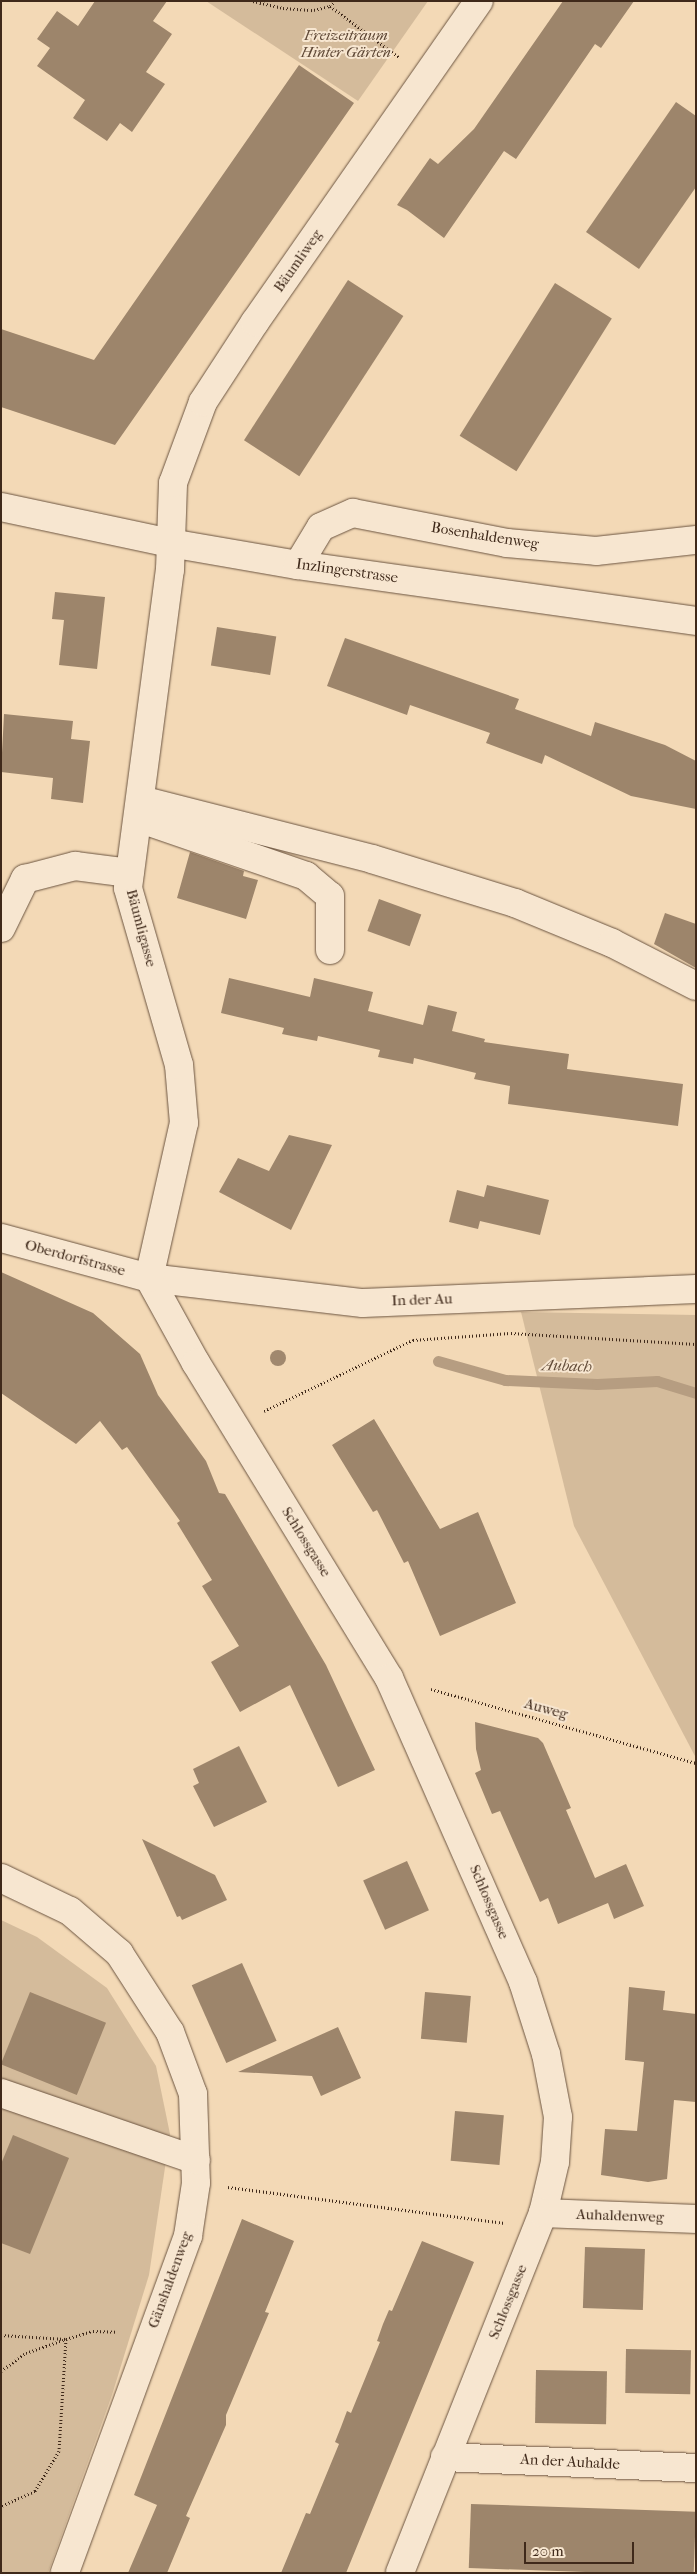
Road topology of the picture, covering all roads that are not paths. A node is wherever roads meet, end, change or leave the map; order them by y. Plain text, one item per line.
1 (479, 1) edge
2 (1, 507) edge
3 (696, 540) edge
4 (170, 543) junction
5 (298, 565) junction
6 (696, 621) edge
7 (140, 809) junction
8 (130, 873) junction
9 (1, 928) edge
10 (330, 950) dead end
11 (696, 986) edge
12 (1, 1238) edge
13 (149, 1278) junction
14 (696, 1289) edge
15 (1, 1878) edge
16 (1, 2093) edge
17 (196, 2172) junction
18 (696, 2219) edge
19 (540, 2220) junction
20 (445, 2457) junction
21 (696, 2468) edge
22 (64, 2573) edge
23 (400, 2573) edge

1 - 4 street, Bäumliweg
2 - 4 street, Inzlingerstrasse
3 - 5 street, Bosenhaldenweg
4 - 5 street, Inzlingerstrasse
4 - 7 street, Bäumligasse
5 - 6 street, Inzlingerstrasse
7 - 8 street, Bäumligasse
7 - 10 street
7 - 11 street
8 - 9 street
8 - 13 street, Bäumligasse
12 - 13 street, Oberdorfstrasse
13 - 14 street, In der Au
13 - 19 street, Schlossgasse
15 - 17 street, Gänshaldenweg
16 - 17 street
17 - 22 street, Gänshaldenweg
18 - 19 street, Auhaldenweg
19 - 20 street, Schlossgasse
20 - 21 street, An der Auhalde
20 - 23 street, Schlossgasse

